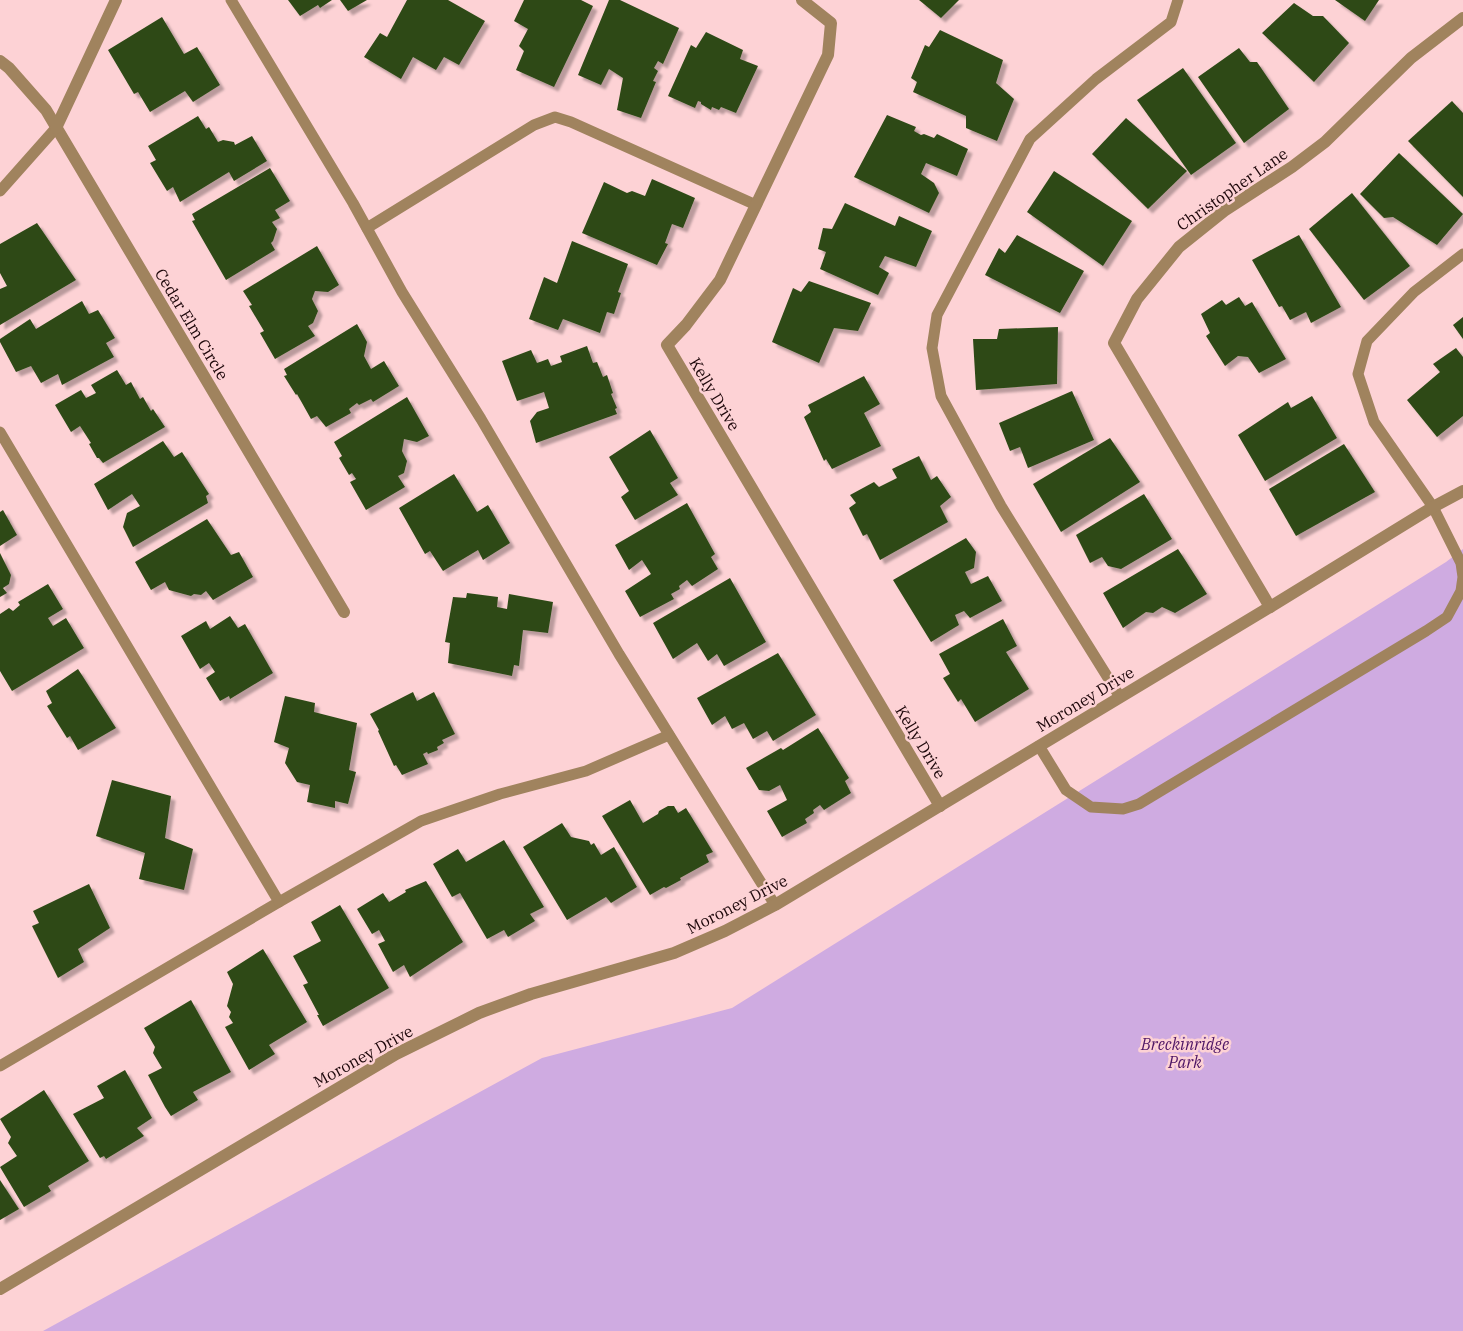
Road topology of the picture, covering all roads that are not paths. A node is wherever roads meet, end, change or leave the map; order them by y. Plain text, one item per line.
1 (116, 0) edge
2 (231, 0) edge
3 (802, 0) edge
4 (1178, 0) edge
5 (1463, 18) edge
6 (0, 61) edge
7 (56, 128) junction
8 (0, 192) edge
9 (756, 204) junction
10 (367, 228) junction
11 (1463, 254) edge
12 (0, 432) edge
13 (1463, 491) edge
14 (1433, 506) junction
15 (1270, 607) junction
16 (344, 612) dead end
17 (1120, 697) junction
18 (669, 735) junction
19 (1039, 746) junction
20 (940, 806) junction
21 (279, 902) junction
22 (774, 905) junction
23 (0, 1066) edge
24 (0, 1289) edge

1 - 7 street
2 - 10 lane
3 - 9 street, Kelly Drive
4 - 17 lane
5 - 15 street, Christopher Lane
6 - 7 street, Cedar Elm Circle
7 - 8 lane
7 - 16 street, Cedar Elm Circle
9 - 10 lane
9 - 20 street, Kelly Drive
10 - 18 lane
11 - 14 lane
12 - 21 lane
13 - 14 street, Moroney Drive
14 - 15 street, Moroney Drive
14 - 19 lane
15 - 17 street, Moroney Drive
17 - 19 street, Moroney Drive
18 - 21 lane
18 - 22 lane
19 - 20 street, Moroney Drive
20 - 22 street, Moroney Drive
21 - 23 lane
22 - 24 street, Moroney Drive

